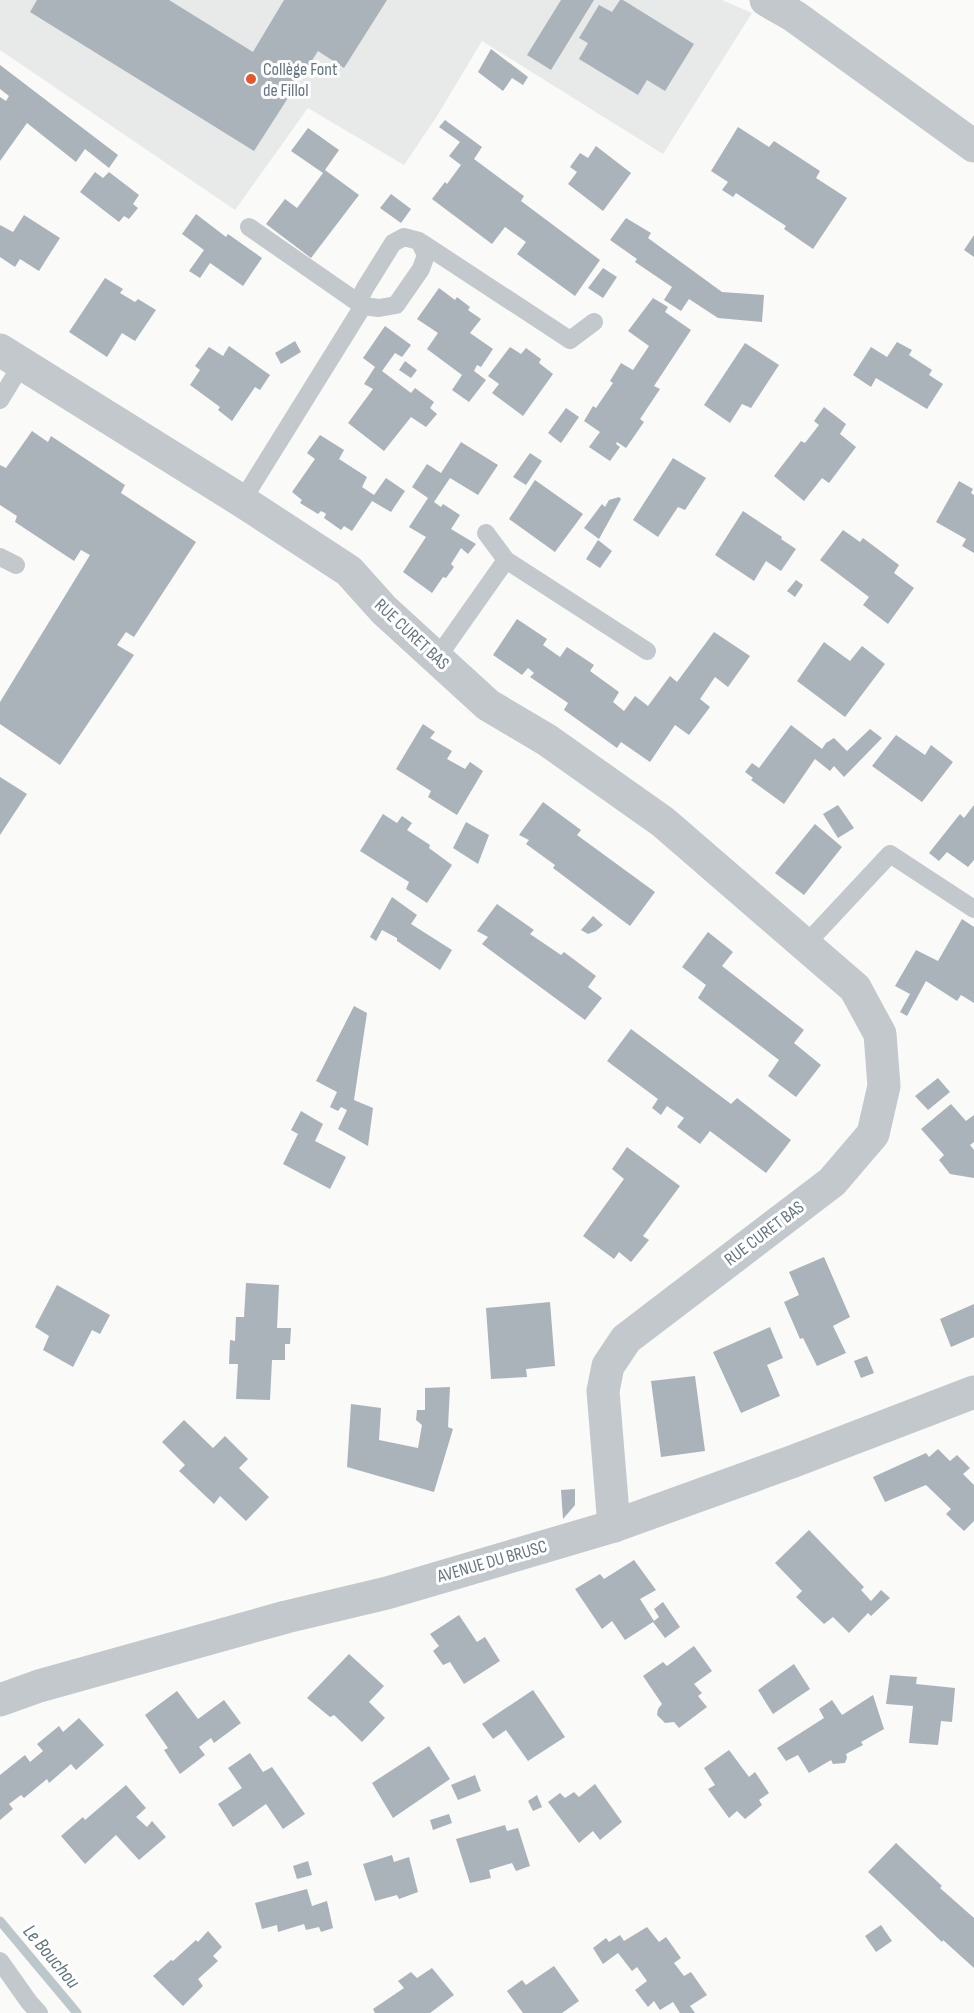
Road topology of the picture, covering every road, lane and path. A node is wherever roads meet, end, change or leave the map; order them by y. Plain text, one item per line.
1 (766, 0) edge
2 (974, 146) edge
3 (249, 227) dead end
4 (419, 241) junction
5 (363, 306) junction
6 (594, 322) dead end
7 (11, 357) edge
8 (0, 400) edge
9 (242, 501) junction
10 (486, 532) dead end
11 (506, 560) junction
12 (647, 651) dead end
13 (437, 658) junction
14 (974, 909) edge
15 (805, 945) junction
16 (974, 1392) edge
17 (614, 1526) junction
18 (0, 1700) edge
19 (0, 1961) edge
20 (39, 2013) edge

1 - 2 street
3 - 5 lane
4 - 5 lane
4 - 5 lane
4 - 6 lane
5 - 9 lane
7 - 8 lane
7 - 9 street, RUE CURET BAS
9 - 13 street, RUE CURET BAS
10 - 11 lane
11 - 12 lane
11 - 13 lane
13 - 15 street, RUE CURET BAS
14 - 15 lane
15 - 17 street, RUE CURET BAS
16 - 17 street, AVENUE DU BRUSC
17 - 18 street, AVENUE DU BRUSC
19 - 20 lane

